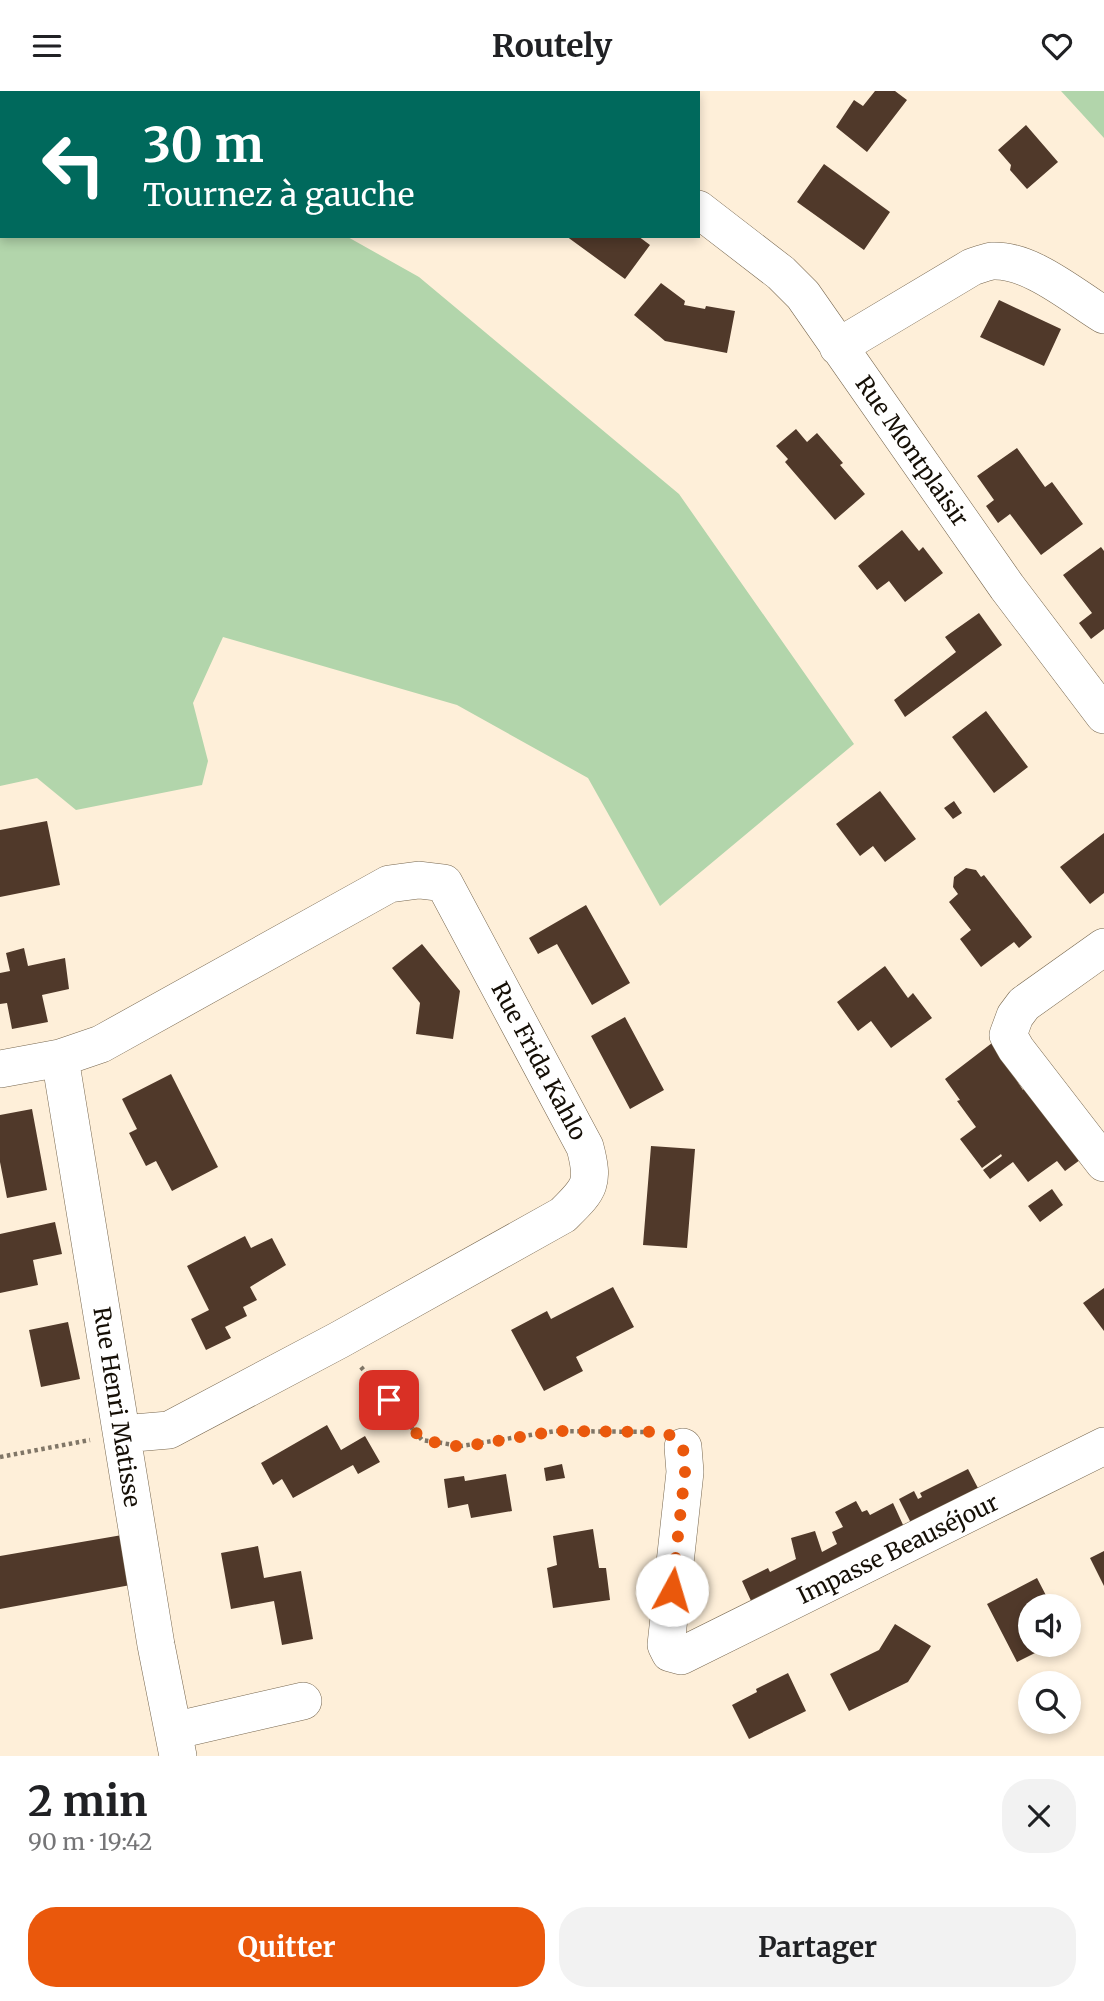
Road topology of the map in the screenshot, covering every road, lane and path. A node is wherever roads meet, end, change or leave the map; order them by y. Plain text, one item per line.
1 (700, 211) edge
2 (1104, 315) edge
3 (838, 347) junction
4 (1104, 715) edge
5 (1104, 947) edge
6 (60, 1058) junction
7 (0, 1069) edge
8 (1104, 1163) edge
9 (339, 1340) junction
10 (122, 1434) junction
11 (1104, 1446) edge
12 (683, 1447) joint
13 (0, 1457) edge
14 (303, 1701) dead end
15 (175, 1743) edge

1 - 3 street, Rue Montplaisir
2 - 3 street
3 - 4 street, Rue Montplaisir
5 - 8 street
6 - 7 street
6 - 9 street, Rue Frida Kahlo
6 - 10 street, Rue Henri Matisse
9 - 10 street, Rue Frida Kahlo
9 - 12 path
10 - 13 path
10 - 15 street, Rue Henri Matisse
11 - 12 street, Impasse Beauséjour
14 - 15 street

